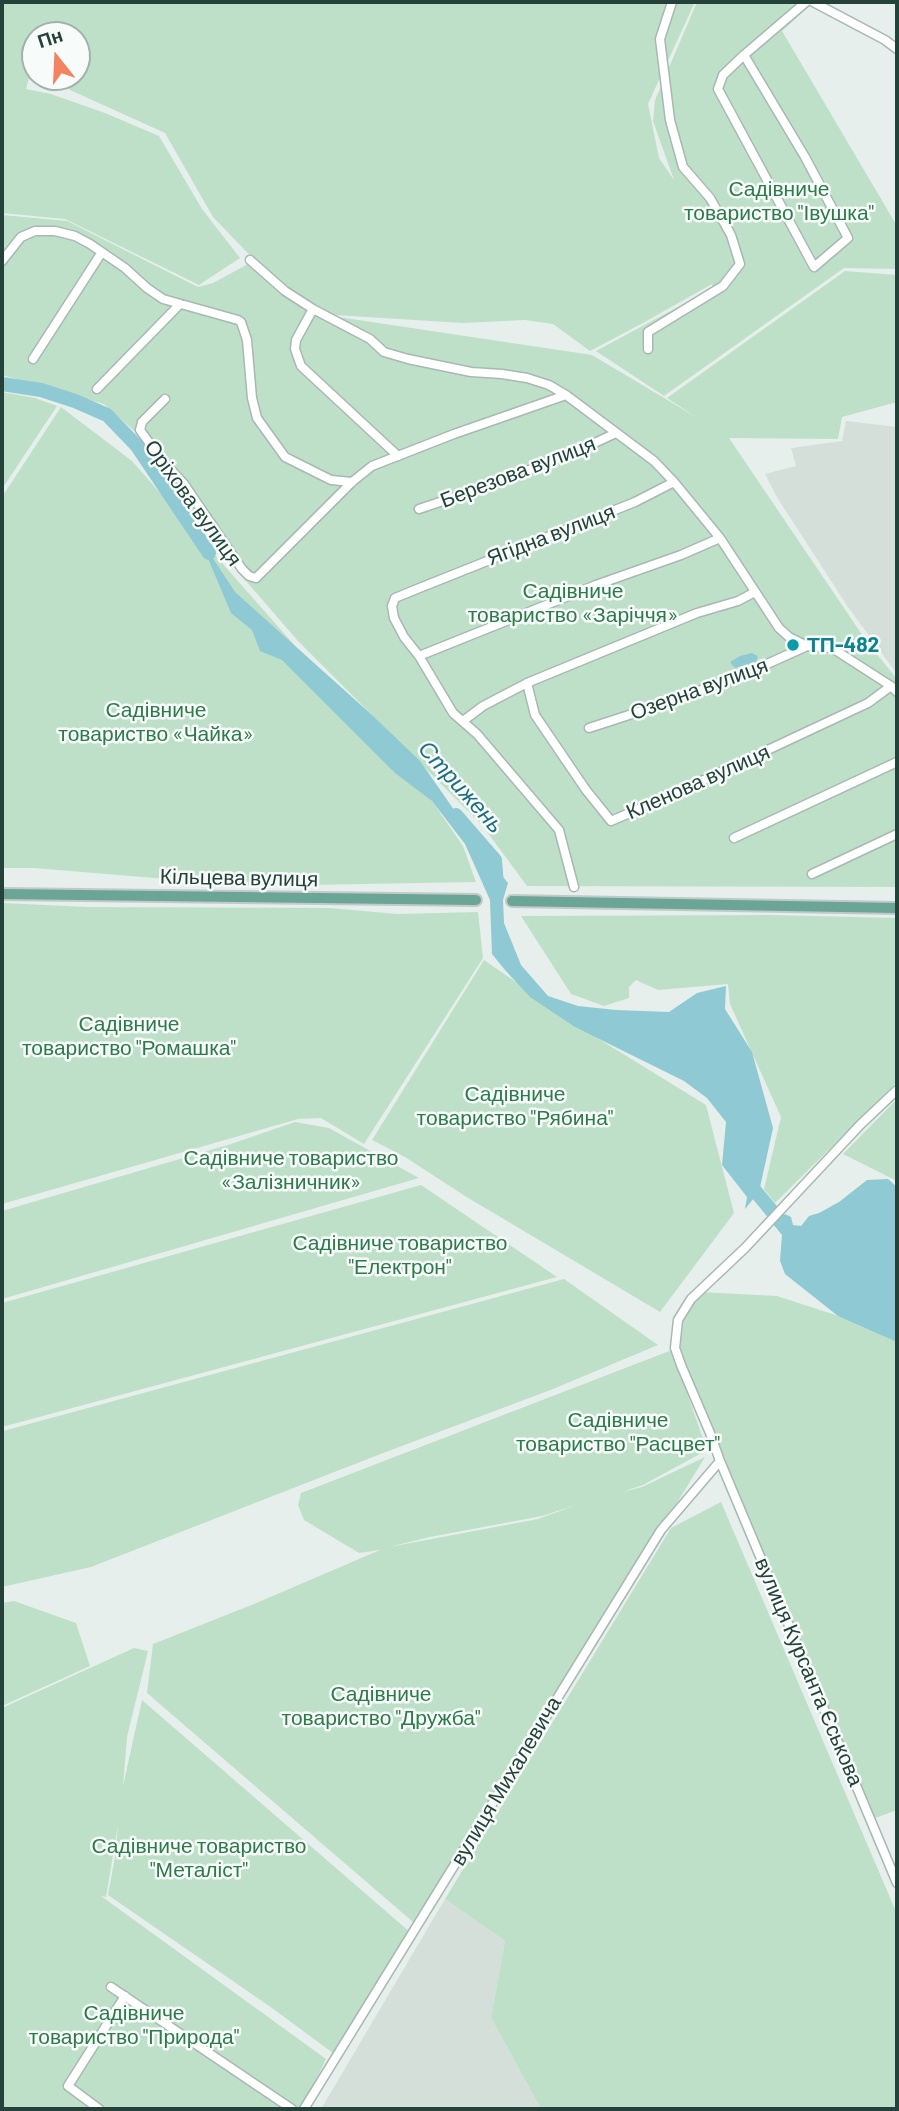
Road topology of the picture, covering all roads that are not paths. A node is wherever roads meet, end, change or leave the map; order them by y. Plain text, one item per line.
1 (672, 2) edge
2 (806, 2) edge
3 (813, 2) edge
4 (897, 49) edge
5 (744, 55) junction
6 (102, 252) junction
7 (250, 260) dead end
8 (2, 261) edge
9 (180, 304) junction
10 (313, 309) junction
11 (648, 349) dead end
12 (33, 359) dead end
13 (97, 389) dead end
14 (566, 395) junction
15 (165, 399) dead end
16 (615, 433) junction
17 (398, 456) junction
18 (352, 482) junction
19 (674, 482) junction
20 (419, 509) dead end
21 (720, 538) junction
22 (755, 592) junction
23 (807, 646) junction
24 (419, 656) junction
25 (527, 683) junction
26 (894, 689) edge
27 (463, 721) junction
28 (589, 728) dead end
29 (897, 762) edge
30 (897, 834) edge
31 (734, 838) dead end
32 (812, 874) dead end
33 (574, 887) dead end
34 (2, 894) edge
35 (476, 900) dead end
36 (512, 901) dead end
37 (897, 908) edge
38 (897, 1090) edge
39 (720, 1461) junction
40 (897, 1882) edge
41 (111, 1987) dead end
42 (125, 1996) junction
43 (99, 2109) edge
44 (292, 2109) edge
45 (303, 2109) edge

1 - 11 street
2 - 5 street
3 - 4 street
5 - 5 street
6 - 8 street
6 - 9 street
6 - 12 street
7 - 10 street
9 - 13 street
9 - 18 street
10 - 14 street
10 - 17 street
14 - 16 street
14 - 17 street, Оріхова вулиця
15 - 18 street, Оріхова вулиця
16 - 19 street
16 - 20 street, Березова вулиця
17 - 18 street, Оріхова вулиця
19 - 21 street
19 - 24 street, Ягідна вулиця
21 - 22 street
21 - 24 street
22 - 23 street
22 - 25 street
23 - 26 street
23 - 28 street, Озерна вулиця
24 - 27 street
25 - 26 street, Кленова вулиця
25 - 27 street
27 - 33 street
29 - 31 street
30 - 32 street
34 - 35 main road, Кільцева вулиця
36 - 37 main road
38 - 39 street, вулиця Курсанта Єськова
39 - 40 street, вулиця Курсанта Єськова
39 - 45 street, вулиця Михалевича
41 - 42 street
42 - 43 street
42 - 44 street

